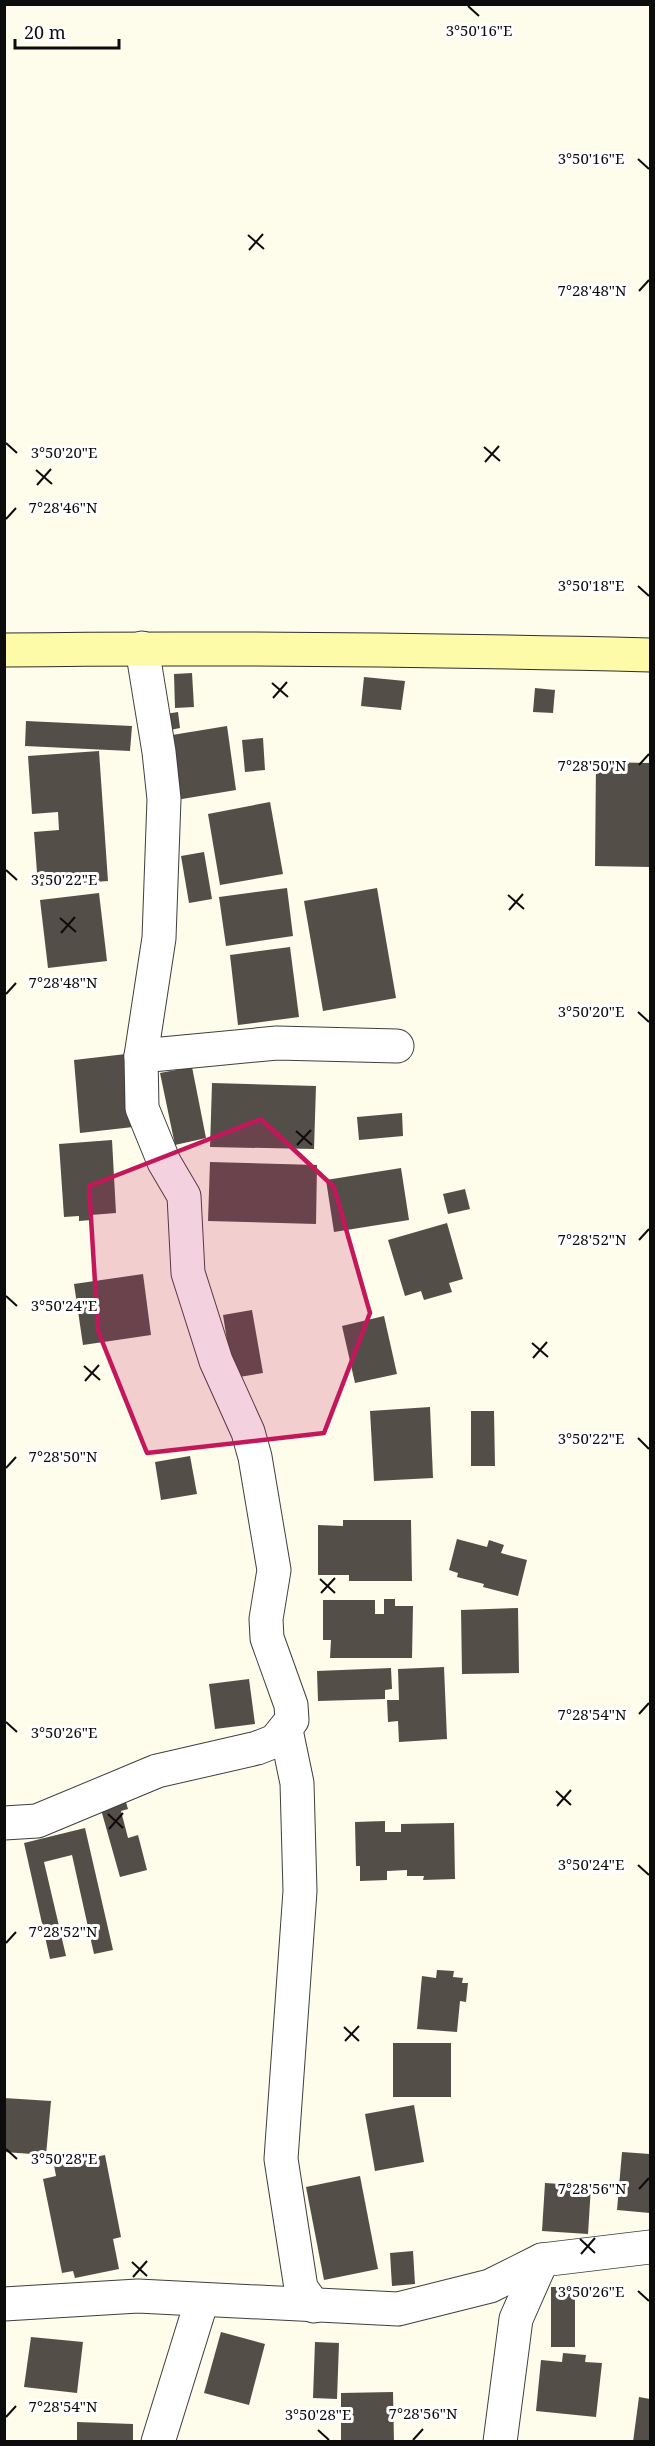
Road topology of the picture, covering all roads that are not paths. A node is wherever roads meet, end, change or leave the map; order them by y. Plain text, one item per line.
1 (142, 648) junction
2 (4, 650) edge
3 (651, 655) edge
4 (397, 1046) dead end
5 (141, 1056) junction
6 (286, 1730) junction
7 (4, 1823) edge
8 (651, 2247) edge
9 (542, 2260) junction
10 (202, 2300) junction
11 (4, 2304) edge
12 (314, 2306) junction
13 (158, 2442) edge
14 (500, 2442) edge

1 - 2 main road
1 - 3 main road
1 - 5 street
4 - 5 street
5 - 6 street
6 - 7 street
6 - 12 street
8 - 9 street
9 - 12 street
9 - 14 street
10 - 11 street
10 - 12 street
10 - 13 street

